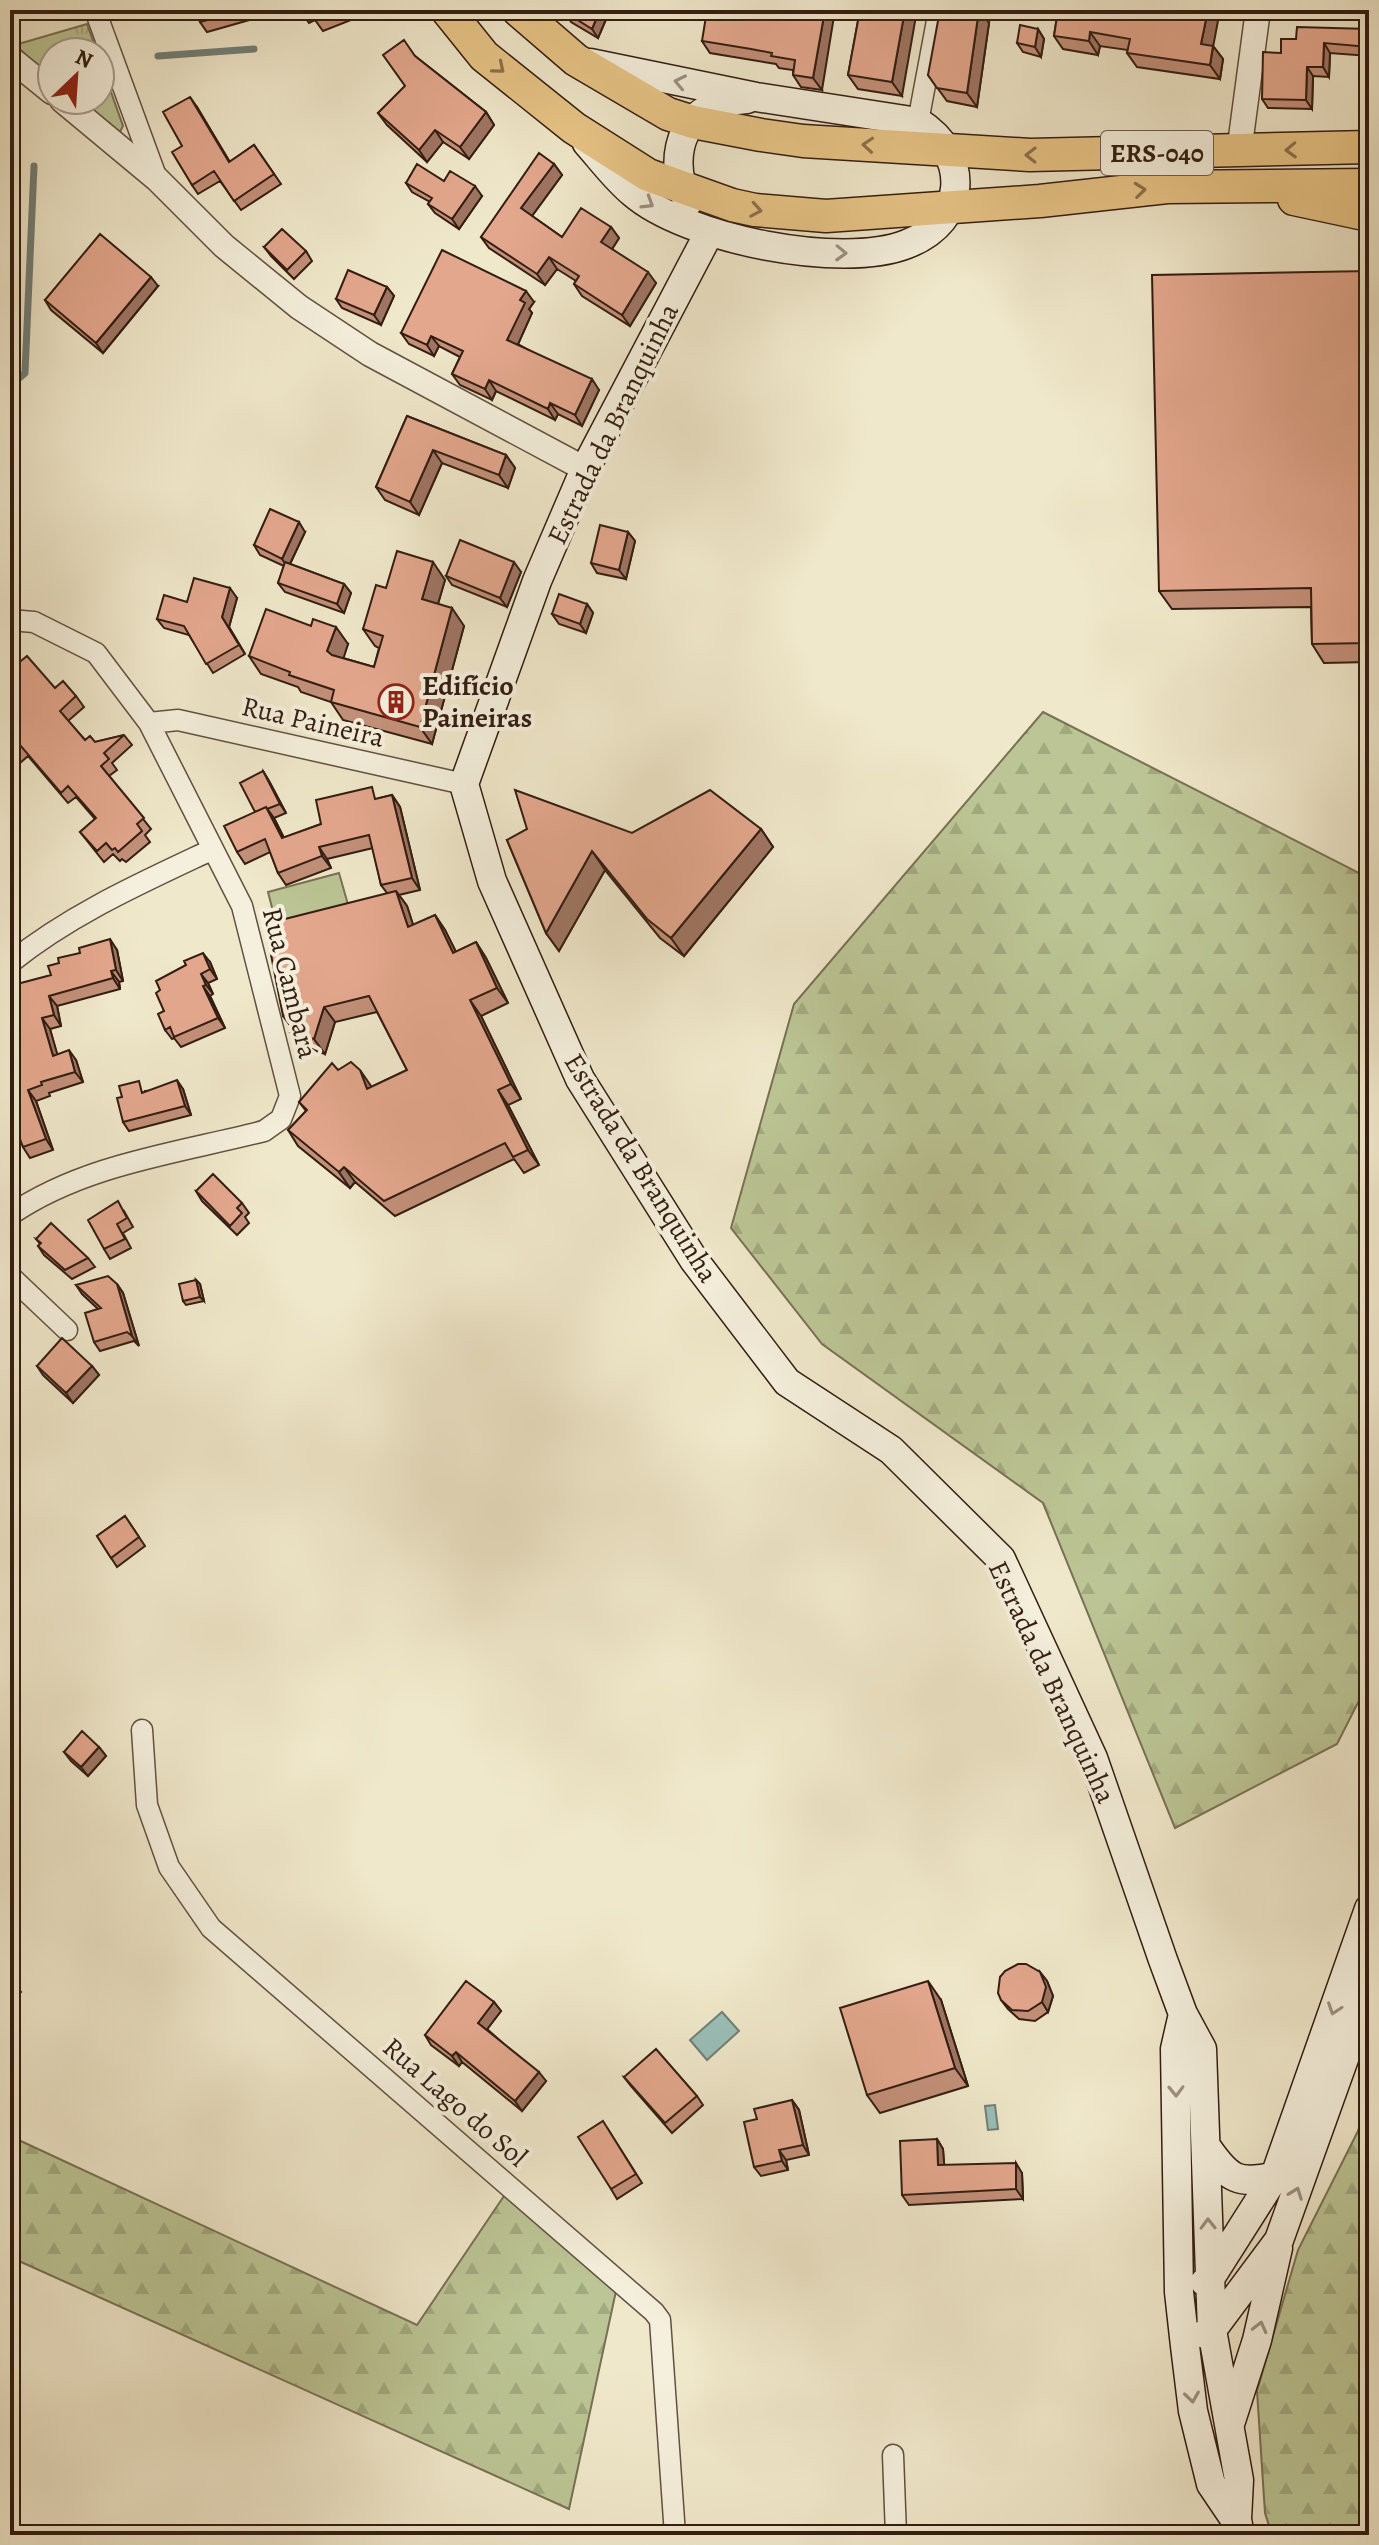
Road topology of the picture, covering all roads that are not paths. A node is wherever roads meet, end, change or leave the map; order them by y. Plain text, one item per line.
1 (95, 10) edge
2 (447, 10) edge
3 (518, 10) edge
4 (939, 10) edge
5 (1258, 10) edge
6 (10, 58) edge
7 (576, 60) junction
8 (36, 79) edge
9 (756, 97) junction
10 (81, 116) edge
11 (693, 122) junction
12 (574, 128) junction
13 (933, 135) junction
14 (1369, 147) edge
15 (1239, 152) junction
16 (157, 179) junction
17 (1369, 185) edge
18 (1236, 186) junction
19 (681, 188) junction
20 (1369, 215) edge
21 (943, 217) junction
22 (709, 233) junction
23 (585, 469) junction
24 (10, 620) edge
25 (149, 723) junction
26 (464, 784) junction
27 (211, 850) junction
28 (10, 963) edge
29 (10, 1215) edge
30 (10, 1276) edge
31 (67, 1330) dead end
32 (142, 1730) dead end
33 (1369, 1909) edge
34 (1369, 1989) edge
35 (1183, 2014) junction
36 (1208, 2149) junction
37 (1275, 2176) junction
38 (1279, 2240) junction
39 (1209, 2280) junction
40 (1179, 2292) junction
41 (1212, 2330) junction
42 (1185, 2346) junction
43 (1228, 2429) junction
44 (893, 2455) dead end
45 (1239, 2527) edge
46 (675, 2535) edge
47 (896, 2535) edge

1 - 16 street
2 -> 12 main road, ERS-040
3 - 7 main road, ERS-040
4 - 13 street
5 - 15 street
6 - 8 street
9 -> 7 main road
7 - 11 main road, ERS-040
9 - 11 main road
9 - 13 main road
10 - 16 street
13 -> 11 main road, ERS-040
11 - 19 main road
12 - 19 main road, ERS-040
12 -> 22 main road
15 -> 13 main road, ERS-040
13 - 21 main road
14 -> 15 main road, ERS-040
16 - 23 street
17 - 18 main road, ERS-040
18 - 20 main road
21 -> 18 main road, ERS-040
19 -> 21 main road, ERS-040
19 - 22 main road
22 -> 21 main road
22 - 23 main road, Estrada da Branquinha
23 - 26 main road, Estrada da Branquinha
24 - 25 street, Rua Cambará
25 - 26 street, Rua Paineira
25 - 27 street, Rua Cambará
26 - 35 main road, Estrada da Branquinha
27 - 28 street
27 - 29 street, Rua Cambará
30 - 31 street
32 - 46 street, Rua Lago do Sol
33 -> 37 main road
38 -> 34 main road
35 - 36 main road, Estrada da Branquinha
35 -> 40 main road, Estrada da Branquinha
36 - 37 main road
39 -> 36 main road, Estrada da Branquinha
37 - 39 main road
38 - 41 main road
43 -> 38 main road
39 - 40 main road
39 - 41 main road, Estrada da Branquinha
40 - 42 main road, Estrada da Branquinha
41 - 42 main road
41 - 43 main road, Estrada da Branquinha
42 -> 45 main road, Estrada da Branquinha
43 - 45 main road, Estrada da Branquinha
44 - 47 street

